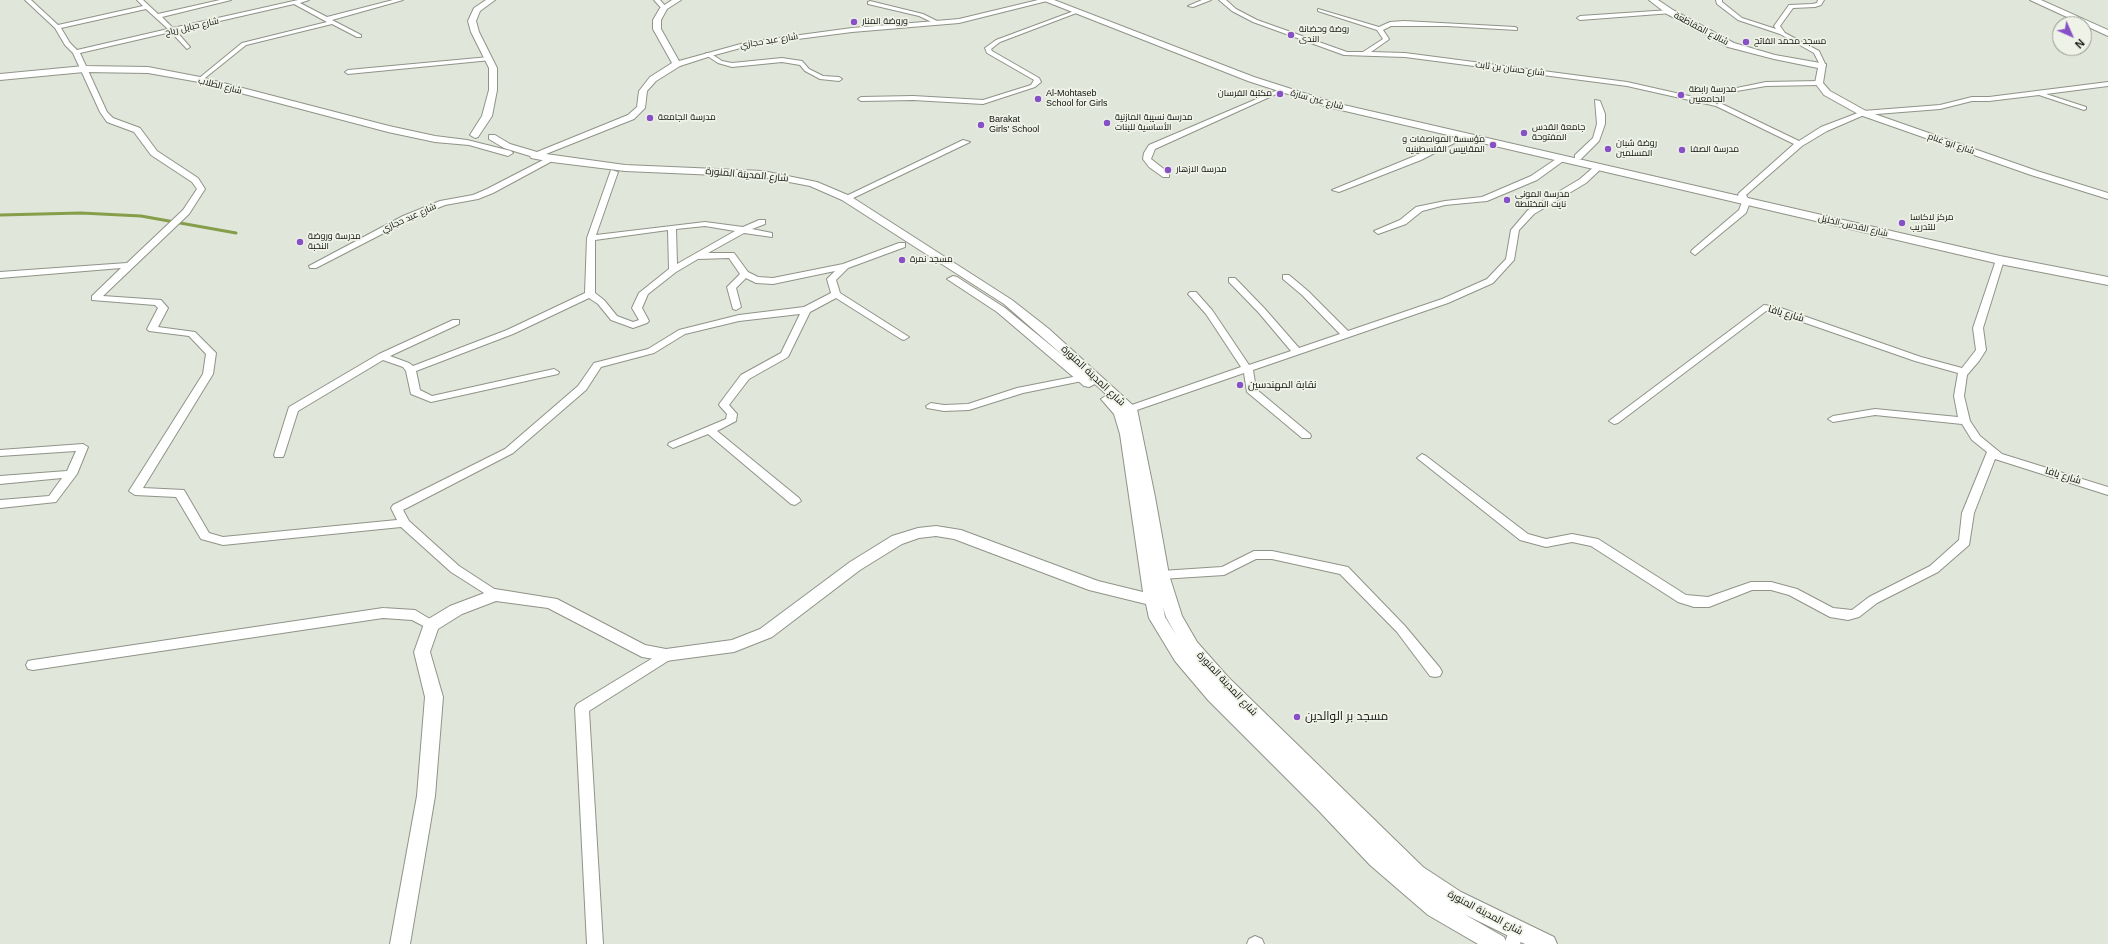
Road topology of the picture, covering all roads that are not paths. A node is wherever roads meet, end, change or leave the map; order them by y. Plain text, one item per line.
1 (28, 0) edge
2 (140, 0) edge
3 (228, 0) edge
4 (306, 0) edge
5 (400, 0) edge
6 (491, 0) edge
7 (657, 0) edge
8 (677, 0) edge
9 (1047, 0) edge
10 (1062, 0) edge
11 (1208, 0) edge
12 (1222, 0) edge
13 (1653, 0) edge
14 (1720, 0) edge
15 (1821, 0) edge
16 (2034, 0) edge
17 (2043, 0) edge
18 (870, 3) dead end
19 (297, 4) junction
20 (1191, 6) dead end
21 (146, 7) junction
22 (664, 8) junction
23 (1320, 10) dead end
24 (1076, 12) junction
25 (1670, 12) junction
26 (158, 16) junction
27 (1580, 18) dead end
28 (331, 20) junction
29 (936, 22) junction
30 (57, 27) junction
31 (1379, 29) junction
32 (1515, 29) dead end
33 (2108, 29) edge
34 (173, 31) junction
35 (2108, 33) edge
36 (1783, 34) junction
37 (359, 36) dead end
38 (187, 47) dead end
39 (76, 52) junction
40 (708, 54) junction
41 (1366, 54) junction
42 (489, 59) junction
43 (677, 64) junction
44 (1823, 66) junction
45 (84, 69) junction
46 (348, 72) dead end
47 (0, 77) edge
48 (839, 79) dead end
49 (200, 80) junction
50 (1819, 84) junction
51 (2108, 84) edge
52 (1282, 90) junction
53 (1725, 91) dead end
54 (2037, 93) junction
55 (861, 99) dead end
56 (1597, 101) dead end
57 (2084, 108) dead end
58 (1864, 114) junction
59 (487, 116) junction
60 (491, 136) junction
61 (1464, 136) junction
62 (471, 140) junction
63 (966, 142) dead end
64 (1799, 144) junction
65 (1578, 157) junction
66 (541, 159) junction
67 (1562, 159) junction
68 (1599, 165) junction
69 (614, 172) junction
70 (1166, 175) dead end
71 (1336, 190) dead end
72 (2108, 196) edge
73 (846, 198) junction
74 (1744, 198) junction
75 (762, 222) dead end
76 (672, 227) junction
77 (743, 230) junction
78 (1378, 231) dead end
79 (769, 235) dead end
80 (591, 238) junction
81 (902, 245) junction
82 (1695, 252) dead end
83 (696, 256) junction
84 (2000, 260) junction
85 (129, 265) junction
86 (313, 266) dead end
87 (845, 266) junction
88 (673, 270) junction
89 (745, 274) junction
90 (2108, 274) edge
91 (0, 275) edge
92 (1286, 277) dead end
93 (1232, 280) dead end
94 (2108, 281) edge
95 (590, 294) junction
96 (836, 294) junction
97 (1193, 294) dead end
98 (736, 307) dead end
99 (806, 310) junction
100 (456, 322) dead end
101 (1346, 335) junction
102 (904, 337) dead end
103 (1297, 352) junction
104 (382, 356) junction
105 (411, 370) junction
106 (1248, 370) junction
107 (554, 372) dead end
108 (1964, 372) junction
109 (1083, 378) junction
110 (931, 406) dead end
111 (1130, 409) junction
112 (1833, 419) dead end
113 (1965, 420) junction
114 (1614, 421) dead end
115 (710, 430) junction
116 (1306, 436) dead end
117 (673, 445) dead end
118 (1992, 453) junction
119 (0, 454) edge
120 (279, 455) dead end
121 (1422, 458) dead end
122 (71, 474) junction
123 (0, 480) edge
124 (2108, 491) edge
125 (795, 501) dead end
126 (0, 504) edge
127 (404, 524) junction
128 (1161, 575) junction
129 (495, 594) junction
130 (1153, 601) junction
131 (1170, 604) junction
132 (431, 625) junction
133 (666, 655) junction
134 (33, 665) dead end
135 (1435, 672) dead end
136 (1514, 937) edge
137 (400, 944) edge
138 (594, 944) edge
139 (1497, 944) edge
140 (1547, 944) edge

1 - 30 street
2 - 21 street
3 - 26 street
4 - 19 street, شارع حبايل رياح
5 - 28 street
6 - 42 street
7 - 22 street
8 - 22 street
9 - 24 main road, شارع عين سارة
9 - 29 street, شارع عبد حجازي
10 - 65 main road, شارع عين سارة
11 - 20 street
12 - 41 street, شارع حسان بن ثابت
13 - 25 street, شالاع المقاطعة
14 - 36 street
15 - 36 street
16 - 35 main road
17 - 33 main road
18 - 29 street
19 - 28 street
19 - 34 street, شارع حبايل رياح
21 - 26 street
21 - 30 street
22 - 43 street
23 - 31 street
24 - 52 main road, شارع عين سارة
24 - 55 street
25 - 27 street
25 - 44 street, شالاع المقاطعة
26 - 34 street
28 - 37 street
28 - 49 street
29 - 40 street, شارع عبد حجازي
30 - 39 street
31 - 32 street
31 - 41 street
34 - 38 street
34 - 39 street, شارع حبايل رياح
36 - 44 street
39 - 45 street
40 - 43 street, شارع عبد حجازي
40 - 48 street
41 - 64 street, شارع حسان بن ثابت
42 - 46 street
42 - 59 street
43 - 66 street, شارع عبد حجازي
44 - 50 street
45 - 47 street, شارع الطلاب
45 - 49 street, شارع الطلاب
45 - 85 street
49 - 62 street, شارع الطلاب
50 - 53 street
50 - 58 street, شارع ابو غنام
51 - 54 street
52 - 61 main road, شارع عين سارة
52 - 70 street
54 - 57 street
54 - 58 street
56 - 65 street
58 - 64 street
58 - 72 street, شارع ابو غنام
59 - 60 street
59 - 62 street
60 - 62 street
60 - 66 street, شارع المدينة المنورة
61 - 67 main road, شارع عين سارة
61 - 71 street
62 - 66 street, شارع المدينة المنورة
63 - 73 street
64 - 74 street
65 - 68 main road, شارع عين سارة
66 - 69 street, شارع المدينة المنورة
66 - 73 street, شارع المدينة المنورة
66 - 86 street, شارع عبد حجازي
67 - 68 main road, شارع عين سارة
67 - 78 street
68 - 74 main road, شارع القدس-الخليل
68 - 101 street
69 - 80 street
69 - 81 street, شارع المدينة المنورة
73 - 111 street, شارع المدينة المنورة
74 - 82 street
74 - 84 main road, شارع القدس-الخليل
74 - 90 main road, شارع القدس-الخليل
75 - 77 street
76 - 77 street
76 - 80 street
76 - 88 street
77 - 79 street
77 - 83 street
80 - 95 street
81 - 87 street
81 - 109 street, شارع المدينة المنورة
83 - 88 street
83 - 89 street
84 - 94 main road, شارع القدس-الخليل
84 - 108 street, شارع يافا
85 - 91 street
85 - 127 street
87 - 89 street
87 - 96 street
88 - 95 street
89 - 98 street
92 - 101 street
93 - 103 street
95 - 105 street
96 - 99 street
96 - 102 street
97 - 106 street
99 - 115 street
99 - 127 street
100 - 104 street
101 - 103 street
103 - 106 street
104 - 105 street
104 - 120 street
105 - 107 street
106 - 111 street
106 - 116 street
108 - 113 street, شارع يافا
108 - 114 street, شارع يافا
109 - 110 street
109 - 130 street, شارع المدينة المنورة
111 - 128 street, شارع المدينة المنورة
112 - 113 street
113 - 118 street, شارع يافا
115 - 117 street
115 - 125 street
118 - 121 street
118 - 124 street, شارع يافا
119 - 122 street
122 - 123 street
122 - 126 street
127 - 129 street
128 - 131 street, شارع المدينة المنورة
128 - 135 street
129 - 132 street
129 - 133 street
130 - 131 street
130 - 133 street
130 - 139 street, شارع المدينة المنورة
131 - 136 street, شارع المدينة المنورة
132 - 134 street
132 - 137 street
133 - 138 street
136 - 140 street, شارع المدينة المنورة

